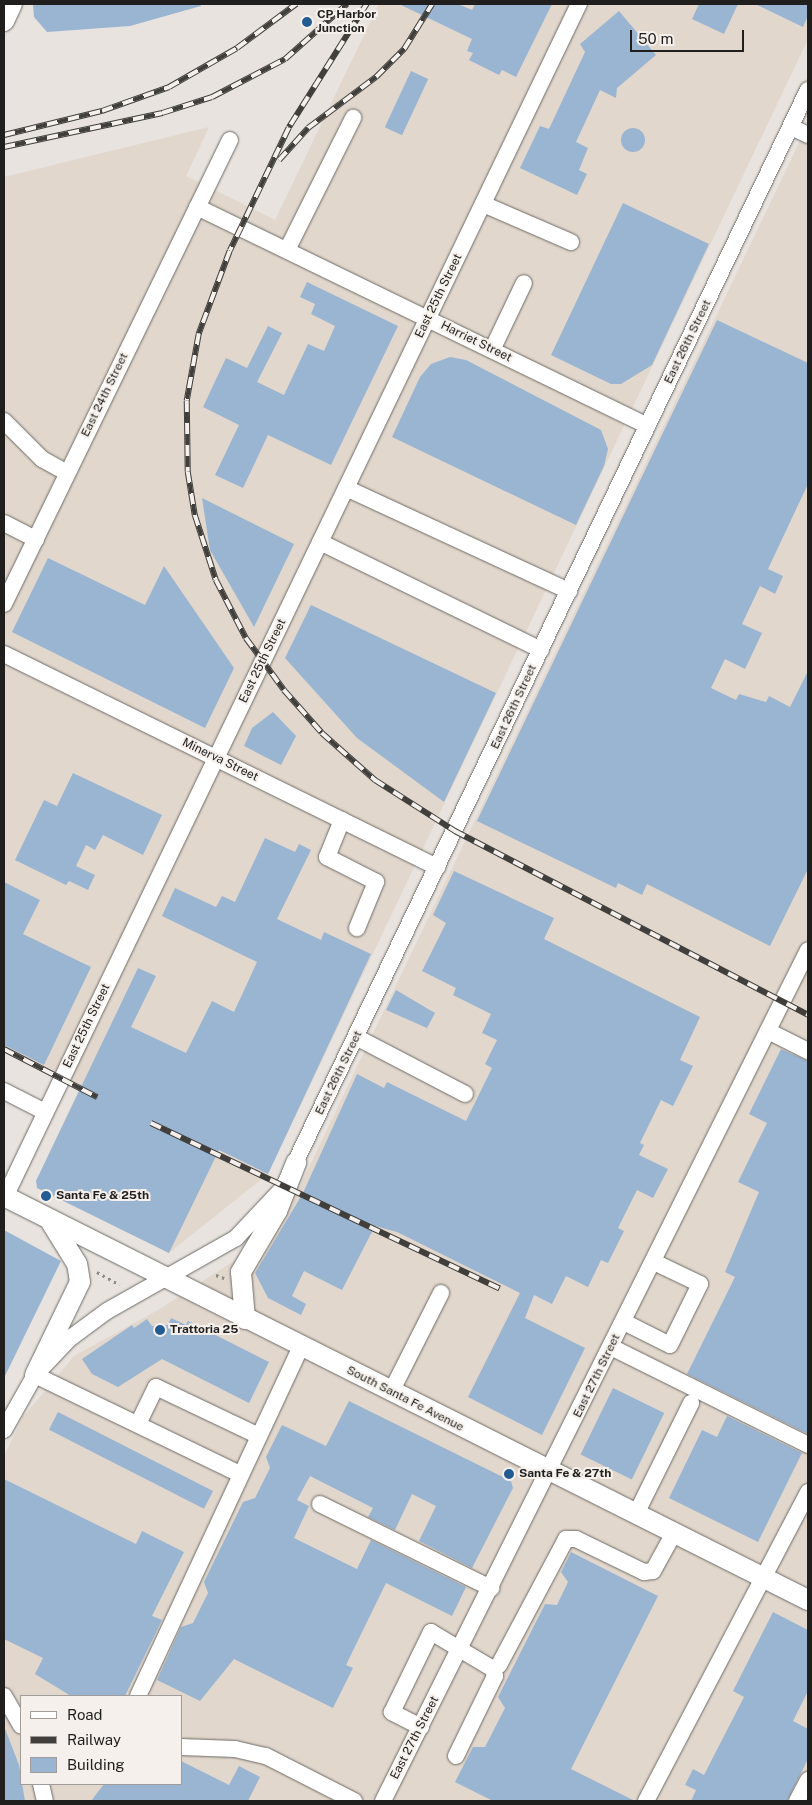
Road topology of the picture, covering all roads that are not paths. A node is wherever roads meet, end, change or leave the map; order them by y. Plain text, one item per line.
1 (12, 4) edge
2 (579, 4) edge
3 (4, 21) edge
4 (807, 98) edge
5 (353, 118) dead end
6 (791, 127) junction
7 (808, 135) edge
8 (230, 140) dead end
9 (483, 204) junction
10 (197, 206) junction
11 (571, 242) dead end
12 (287, 250) junction
13 (524, 283) dead end
14 (428, 319) junction
15 (492, 350) junction
16 (4, 422) edge
17 (648, 426) junction
18 (67, 474) junction
19 (346, 488) junction
20 (4, 523) edge
21 (36, 539) junction
22 (320, 542) junction
23 (569, 591) junction
24 (4, 604) edge
25 (541, 650) junction
26 (4, 654) edge
27 (216, 758) junction
28 (342, 820) junction
29 (437, 867) junction
30 (358, 928) dead end
31 (808, 950) edge
32 (768, 1031) junction
33 (356, 1037) junction
34 (808, 1051) edge
35 (4, 1091) edge
36 (465, 1094) dead end
37 (46, 1112) junction
38 (296, 1162) junction
39 (4, 1196) edge
40 (51, 1222) junction
41 (654, 1262) junction
42 (166, 1279) junction
43 (441, 1293) dead end
44 (245, 1319) junction
45 (624, 1322) junction
46 (301, 1347) junction
47 (611, 1347) junction
48 (35, 1375) junction
49 (391, 1392) junction
50 (690, 1404) dead end
51 (138, 1424) junction
52 (4, 1430) edge
53 (259, 1436) junction
54 (808, 1445) edge
55 (550, 1471) junction
56 (240, 1474) junction
57 (808, 1492) edge
58 (320, 1504) dead end
59 (636, 1514) junction
60 (674, 1533) junction
61 (765, 1578) junction
62 (491, 1588) junction
63 (808, 1600) edge
64 (459, 1652) junction
65 (493, 1669) junction
66 (138, 1695) edge
67 (4, 1696) edge
68 (20, 1724) edge
69 (421, 1727) junction
70 (182, 1747) edge
71 (456, 1756) dead end
72 (808, 1780) edge
73 (41, 1785) edge
74 (389, 1799) edge
75 (45, 1801) edge
76 (354, 1801) edge
77 (646, 1801) edge
78 (797, 1801) edge

1 - 3 main road
2 - 9 street, East 25th Street
4 - 6 street, East 26th Street
5 - 12 street
6 - 7 street
6 - 17 street, East 26th Street
8 - 10 street, East 24th Street
9 - 11 street
9 - 14 street, East 25th Street
10 - 12 street, Harriet Street
10 - 18 street, East 24th Street
12 - 14 street, Harriet Street
13 - 15 street
14 - 15 street, Harriet Street
14 - 19 street, East 25th Street
15 - 17 street, Harriet Street
16 - 18 street
17 - 23 street, East 26th Street
18 - 21 street, East 24th Street
19 - 22 street, East 25th Street
19 - 23 street
20 - 21 street
21 - 24 street, East 24th Street
22 - 25 street
22 - 27 street, East 25th Street
23 - 25 street, East 26th Street
25 - 29 street, East 26th Street
26 - 27 street, Minerva Street
27 - 28 street, Minerva Street
27 - 37 street, East 25th Street
28 - 29 street, Minerva Street
28 - 30 street
29 - 33 street, East 26th Street
31 - 32 street, East 27th Street
32 - 34 street
32 - 41 street, East 27th Street
33 - 36 street
33 - 38 street, East 26th Street
35 - 37 street
37 - 39 street, East 25th Street
38 - 42 street, East 26th Street
38 - 44 main road
39 - 40 main road, South Santa Fe Avenue
40 - 42 main road, South Santa Fe Avenue
40 - 48 main road
41 - 45 street, East 27th Street
41 - 45 street
42 - 44 main road, South Santa Fe Avenue
42 - 48 street
43 - 49 street
44 - 46 main road, South Santa Fe Avenue
45 - 47 street, East 27th Street
46 - 49 main road, South Santa Fe Avenue
46 - 53 street
47 - 54 street
47 - 55 street, East 27th Street
48 - 51 street
48 - 52 street
49 - 55 main road, South Santa Fe Avenue
50 - 59 street
51 - 53 street
51 - 56 street
53 - 56 street
55 - 59 main road, South Santa Fe Avenue
55 - 62 street, East 27th Street
56 - 66 street
57 - 61 street
58 - 62 street
59 - 60 main road, South Santa Fe Avenue
60 - 61 main road, South Santa Fe Avenue
60 - 65 street
61 - 63 main road, South Santa Fe Avenue
61 - 77 street
62 - 64 street, East 27th Street
64 - 65 street
64 - 69 street, East 27th Street
64 - 69 street
65 - 71 street
67 - 68 street
69 - 74 street, East 27th Street
70 - 76 street
72 - 78 street
73 - 75 street

